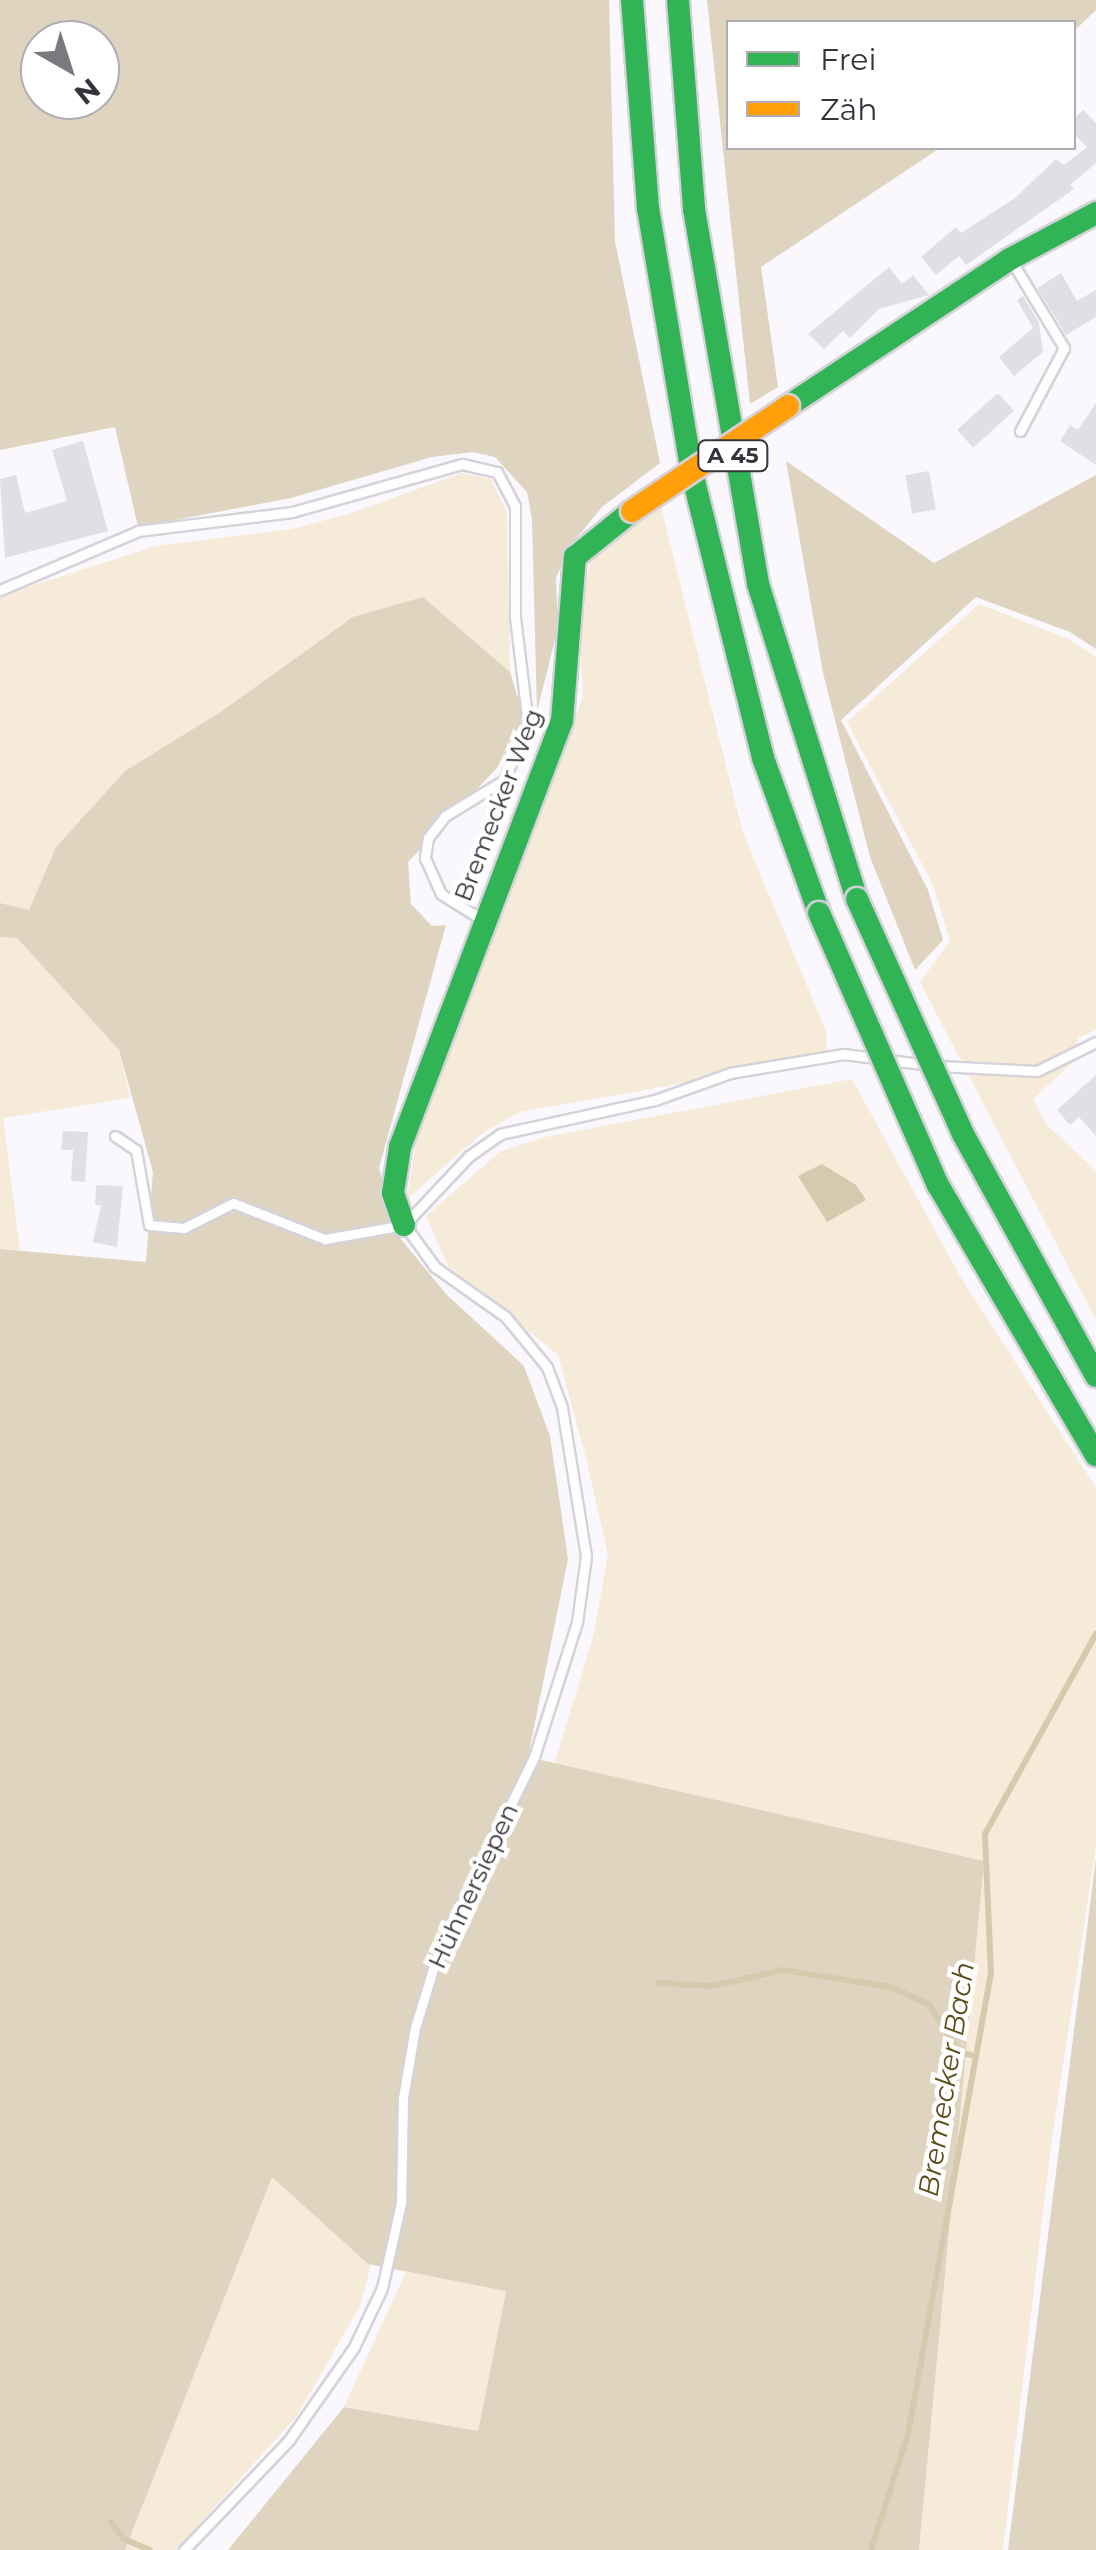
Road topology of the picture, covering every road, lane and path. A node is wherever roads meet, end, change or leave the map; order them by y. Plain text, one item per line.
1 (632, 0) edge
2 (678, 0) edge
3 (1096, 213) edge
4 (1010, 259) junction
5 (1020, 431) dead end
6 (0, 590) edge
7 (483, 920) junction
8 (1096, 1042) edge
9 (115, 1136) dead end
10 (404, 1225) junction
11 (1096, 1376) edge
12 (1096, 1454) edge
13 (184, 2550) edge

1 - 12 main road, A 45, bridge
2 - 11 main road, A 45, bridge
3 - 4 main road, Bremecker Weg
4 - 5 lane
4 - 7 main road, Bremecker Weg, bridge
6 - 7 lane
7 - 10 main road, Bremecker Weg
8 - 10 lane
9 - 10 lane
10 - 13 lane, Hühnersiepen

